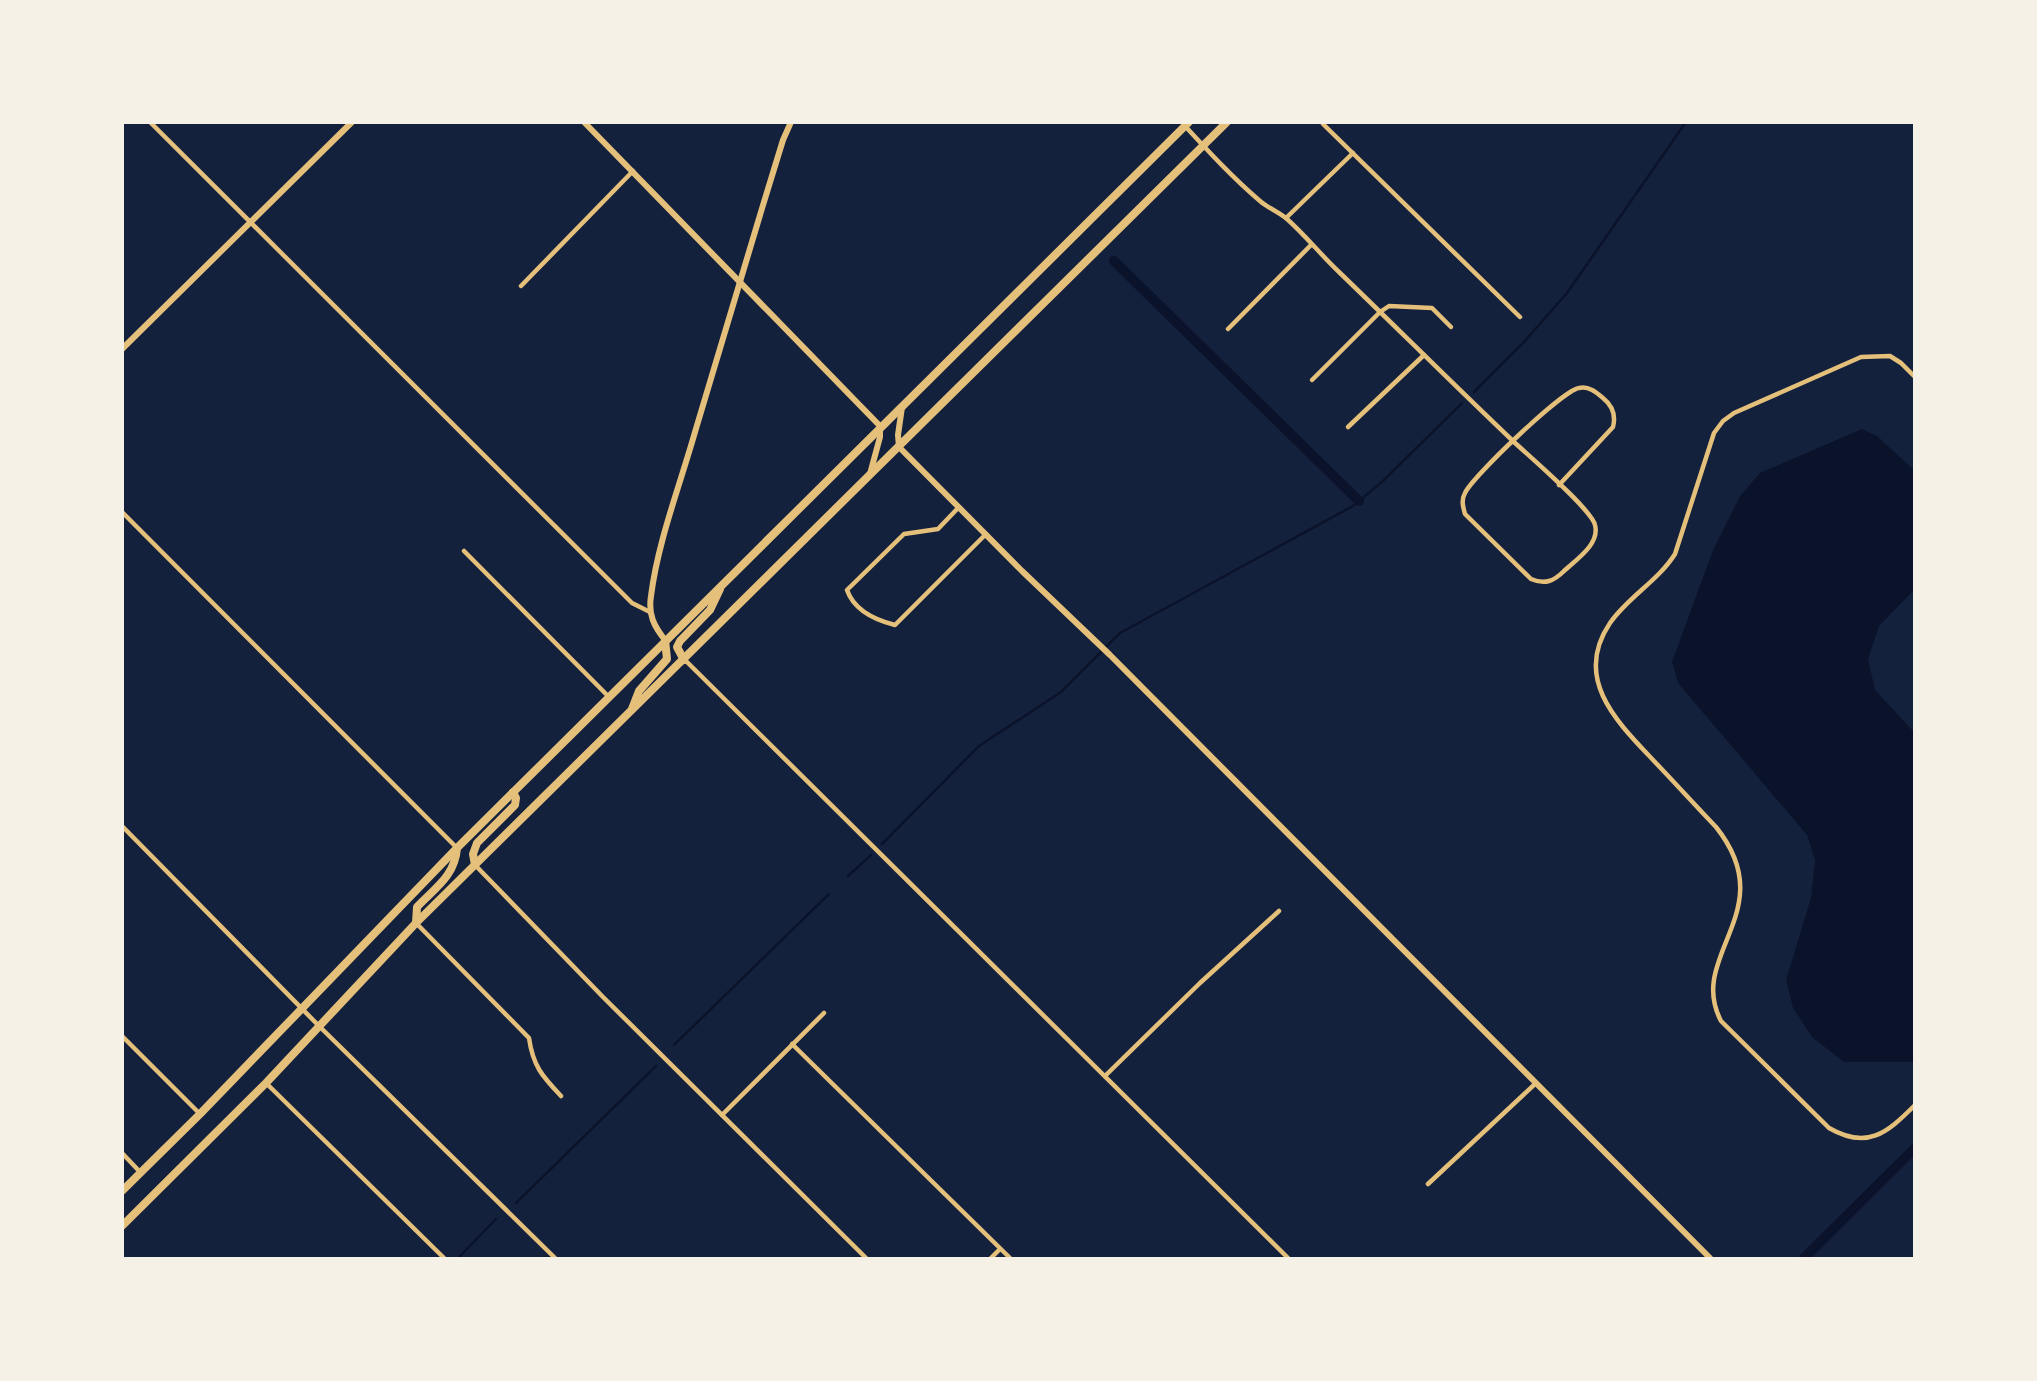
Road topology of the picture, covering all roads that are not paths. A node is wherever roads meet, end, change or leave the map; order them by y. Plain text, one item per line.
1 (150, 122) edge
2 (352, 122) edge
3 (584, 122) edge
4 (791, 122) edge
5 (1227, 122) edge
6 (1323, 124) edge
7 (1187, 125) edge
8 (1203, 146) junction
9 (1353, 153) junction
10 (633, 171) junction
11 (1286, 218) junction
12 (250, 223) junction
13 (1311, 245) junction
14 (740, 281) junction
15 (521, 286) dead end
16 (1380, 312) junction
17 (1520, 317) dead end
18 (1451, 327) dead end
19 (1228, 329) dead end
20 (122, 349) edge
21 (1424, 355) junction
22 (1914, 376) edge
23 (1312, 380) dead end
24 (902, 405) junction
25 (880, 426) junction
26 (1348, 427) dead end
27 (1513, 441) junction
28 (899, 447) junction
29 (870, 476) junction
30 (1559, 485) junction
31 (959, 507) junction
32 (122, 512) edge
33 (986, 534) junction
34 (464, 551) dead end
35 (723, 583) junction
36 (650, 612) junction
37 (665, 640) junction
38 (684, 660) junction
39 (608, 696) junction
40 (631, 711) junction
41 (513, 792) junction
42 (122, 826) edge
43 (457, 848) junction
44 (475, 865) junction
45 (1279, 911) dead end
46 (416, 923) junction
47 (303, 1008) junction
48 (824, 1013) dead end
49 (319, 1026) junction
50 (122, 1036) edge
51 (792, 1044) junction
52 (1105, 1076) junction
53 (266, 1083) junction
54 (1536, 1083) junction
55 (561, 1096) dead end
56 (1914, 1106) edge
57 (200, 1114) junction
58 (722, 1115) junction
59 (122, 1153) edge
60 (141, 1173) junction
61 (1428, 1184) dead end
62 (122, 1191) edge
63 (122, 1226) edge
64 (1000, 1249) junction
65 (444, 1258) edge
66 (555, 1258) edge
67 (866, 1258) edge
68 (991, 1258) edge
69 (1010, 1258) edge
70 (1288, 1258) edge
71 (1710, 1258) edge

1 - 12 street
2 - 12 street
3 - 10 street
4 - 14 street
5 - 8 main road
6 - 9 street
7 - 8 street
7 - 24 main road
8 - 11 street
8 - 28 main road
9 - 11 street
9 - 17 street
10 - 14 street
10 - 15 street
11 - 13 street
12 - 20 street
12 - 36 street
13 - 16 street
13 - 19 street
14 - 25 street
14 - 36 street
16 - 18 street
16 - 21 street
16 - 23 street
21 - 26 street
21 - 27 street
22 - 56 street
24 - 25 main road
24 - 28 street
25 - 29 street
25 - 35 main road
27 - 30 street
27 - 30 street
27 - 30 street
28 - 29 main road
28 - 31 street
29 - 38 main road
31 - 33 street
31 - 33 street
32 - 43 street
33 - 54 street
34 - 39 street
35 - 37 main road
35 - 38 main road
36 - 37 street
37 - 39 main road
37 - 40 main road
38 - 40 main road
38 - 52 street
39 - 41 main road
40 - 44 main road
41 - 43 main road
41 - 44 main road
42 - 47 street
43 - 46 main road
43 - 47 main road
44 - 46 main road
44 - 58 street
45 - 52 street
46 - 49 main road
46 - 55 street
47 - 49 street
47 - 57 main road
48 - 51 street
49 - 53 main road
49 - 66 street
50 - 57 street
51 - 58 street
51 - 64 street
52 - 70 street
53 - 63 main road
53 - 65 street
54 - 61 street
54 - 71 street
57 - 60 main road
58 - 67 street
59 - 60 street
60 - 62 main road
64 - 68 street
64 - 69 street

